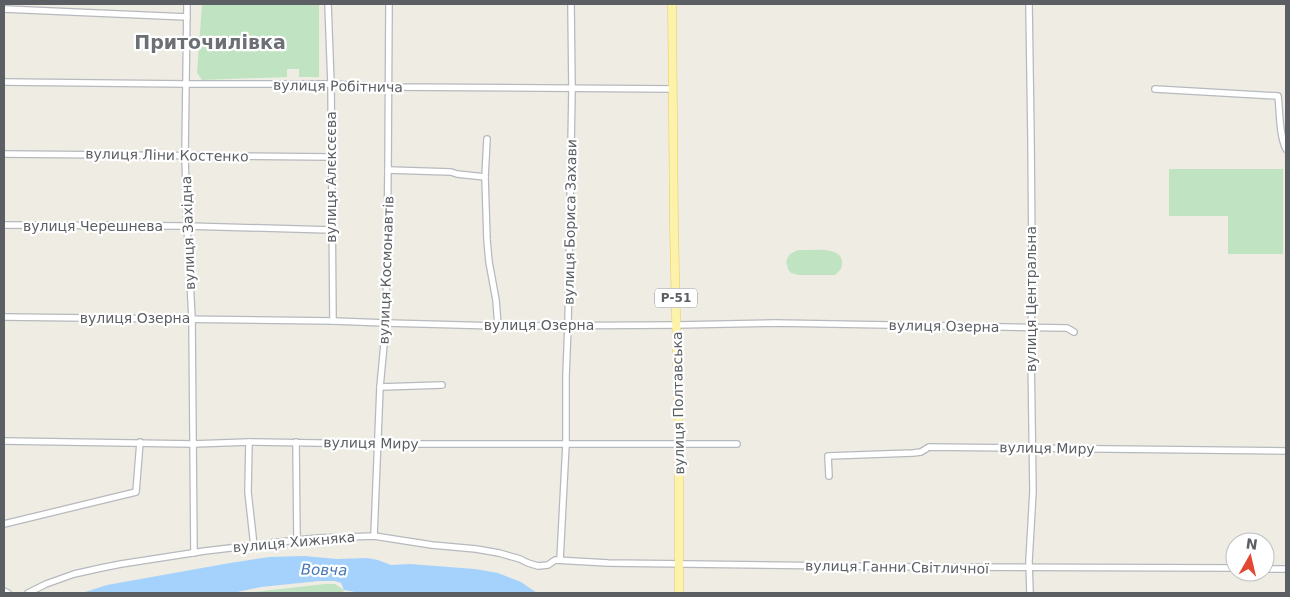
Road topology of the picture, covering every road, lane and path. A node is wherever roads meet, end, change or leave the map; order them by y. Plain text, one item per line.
1 (187, 4) edge
2 (328, 4) edge
3 (389, 4) edge
4 (571, 4) edge
5 (672, 4) edge
6 (1029, 4) edge
7 (4, 9) edge
8 (187, 17) junction
9 (4, 82) edge
10 (186, 84) junction
11 (331, 84) junction
12 (388, 87) junction
13 (572, 89) junction
14 (673, 89) junction
15 (1155, 89) dead end
16 (487, 139) dead end
17 (1286, 149) edge
18 (4, 154) edge
19 (185, 156) junction
20 (331, 157) junction
21 (388, 170) junction
22 (485, 176) junction
23 (4, 226) edge
24 (187, 226) junction
25 (331, 230) junction
26 (4, 317) edge
27 (192, 318) junction
28 (333, 321) junction
29 (386, 323) junction
30 (568, 325) junction
31 (677, 325) junction
32 (498, 326) junction
33 (1031, 328) junction
34 (1074, 332) dead end
35 (442, 385) dead end
36 (380, 387) junction
37 (4, 441) edge
38 (140, 442) junction
39 (249, 442) junction
40 (296, 442) junction
41 (193, 444) junction
42 (378, 444) junction
43 (566, 444) junction
44 (679, 444) junction
45 (737, 444) dead end
46 (1032, 448) junction
47 (1286, 451) edge
48 (829, 476) dead end
49 (4, 524) edge
50 (374, 536) junction
51 (297, 540) junction
52 (254, 546) junction
53 (194, 553) junction
54 (560, 560) junction
55 (679, 564) junction
56 (1029, 568) junction
57 (1225, 568) edge
58 (4, 591) edge
59 (8, 593) edge
60 (28, 593) edge
61 (679, 593) edge
62 (1030, 593) edge

1 - 8 street, вулиця Західна
2 - 11 street, вулиця Алєксєєва
3 - 12 street, вулиця Космонавтів
4 - 13 street, вулиця Бориса Захави
5 - 14 main road, вулиця Полтавська / Р-51
6 - 33 street, вулиця Центральна
7 - 8 street
8 - 10 street, вулиця Західна
9 - 10 street, вулиця Робітнича
10 - 11 street, вулиця Робітнича
10 - 19 street, вулиця Західна
11 - 12 street, вулиця Робітнича
11 - 20 street, вулиця Алєксєєва
12 - 13 street, вулиця Робітнича
12 - 21 street, вулиця Космонавтів
13 - 14 street, вулиця Робітнича
13 - 30 street, вулиця Бориса Захави
14 - 31 main road, вулиця Полтавська / Р-51
15 - 17 street
16 - 22 street
18 - 19 street, вулиця Ліни Костенко
19 - 20 street, вулиця Ліни Костенко
19 - 24 street, вулиця Західна
20 - 25 street, вулиця Алєксєєва
21 - 22 street
21 - 29 street, вулиця Космонавтів
22 - 32 street
23 - 24 street, вулиця Черешнева
24 - 25 street, вулиця Черешнева
24 - 27 street, вулиця Західна
25 - 28 street, вулиця Алєксєєва
26 - 27 street, вулиця Озерна
27 - 28 street, вулиця Озерна
27 - 41 street, вулиця Західна
28 - 29 street, вулиця Озерна
29 - 32 street, вулиця Озерна
29 - 36 street, вулиця Космонавтів
30 - 31 street, вулиця Озерна
30 - 32 street, вулиця Озерна
30 - 43 street, вулиця Бориса Захави
31 - 33 street, вулиця Озерна
31 - 44 main road, вулиця Полтавська / Р-51
33 - 34 street, вулиця Озерна
33 - 46 street, вулиця Центральна
35 - 36 street
36 - 42 street, вулиця Космонавтів
37 - 38 street, вулиця Миру
38 - 41 street, вулиця Миру
38 - 49 street
39 - 40 street, вулиця Миру
39 - 41 street, вулиця Миру
39 - 52 street
40 - 42 street, вулиця Миру
40 - 51 street
41 - 53 street, вулиця Західна
42 - 43 street, вулиця Миру
42 - 50 street, вулиця Космонавтів
43 - 44 street, вулиця Миру
43 - 54 street, вулиця Бориса Захави
44 - 45 street, вулиця Миру
44 - 55 main road, вулиця Полтавська / Р-51
46 - 47 street, вулиця Миру
46 - 48 street, вулиця Миру
46 - 56 street, вулиця Центральна
50 - 51 street, вулиця Хижняка
50 - 54 street, вулиця Хижняка
51 - 52 street, вулиця Хижняка
52 - 53 street, вулиця Хижняка
53 - 60 street, вулиця Хижняка
54 - 55 street, вулиця Ганни Світличної
55 - 56 street, вулиця Ганни Світличної
55 - 61 main road, вулиця Полтавська / Р-51
56 - 57 street, вулиця Ганни Світличної
56 - 62 street, вулиця Центральна
58 - 59 street

